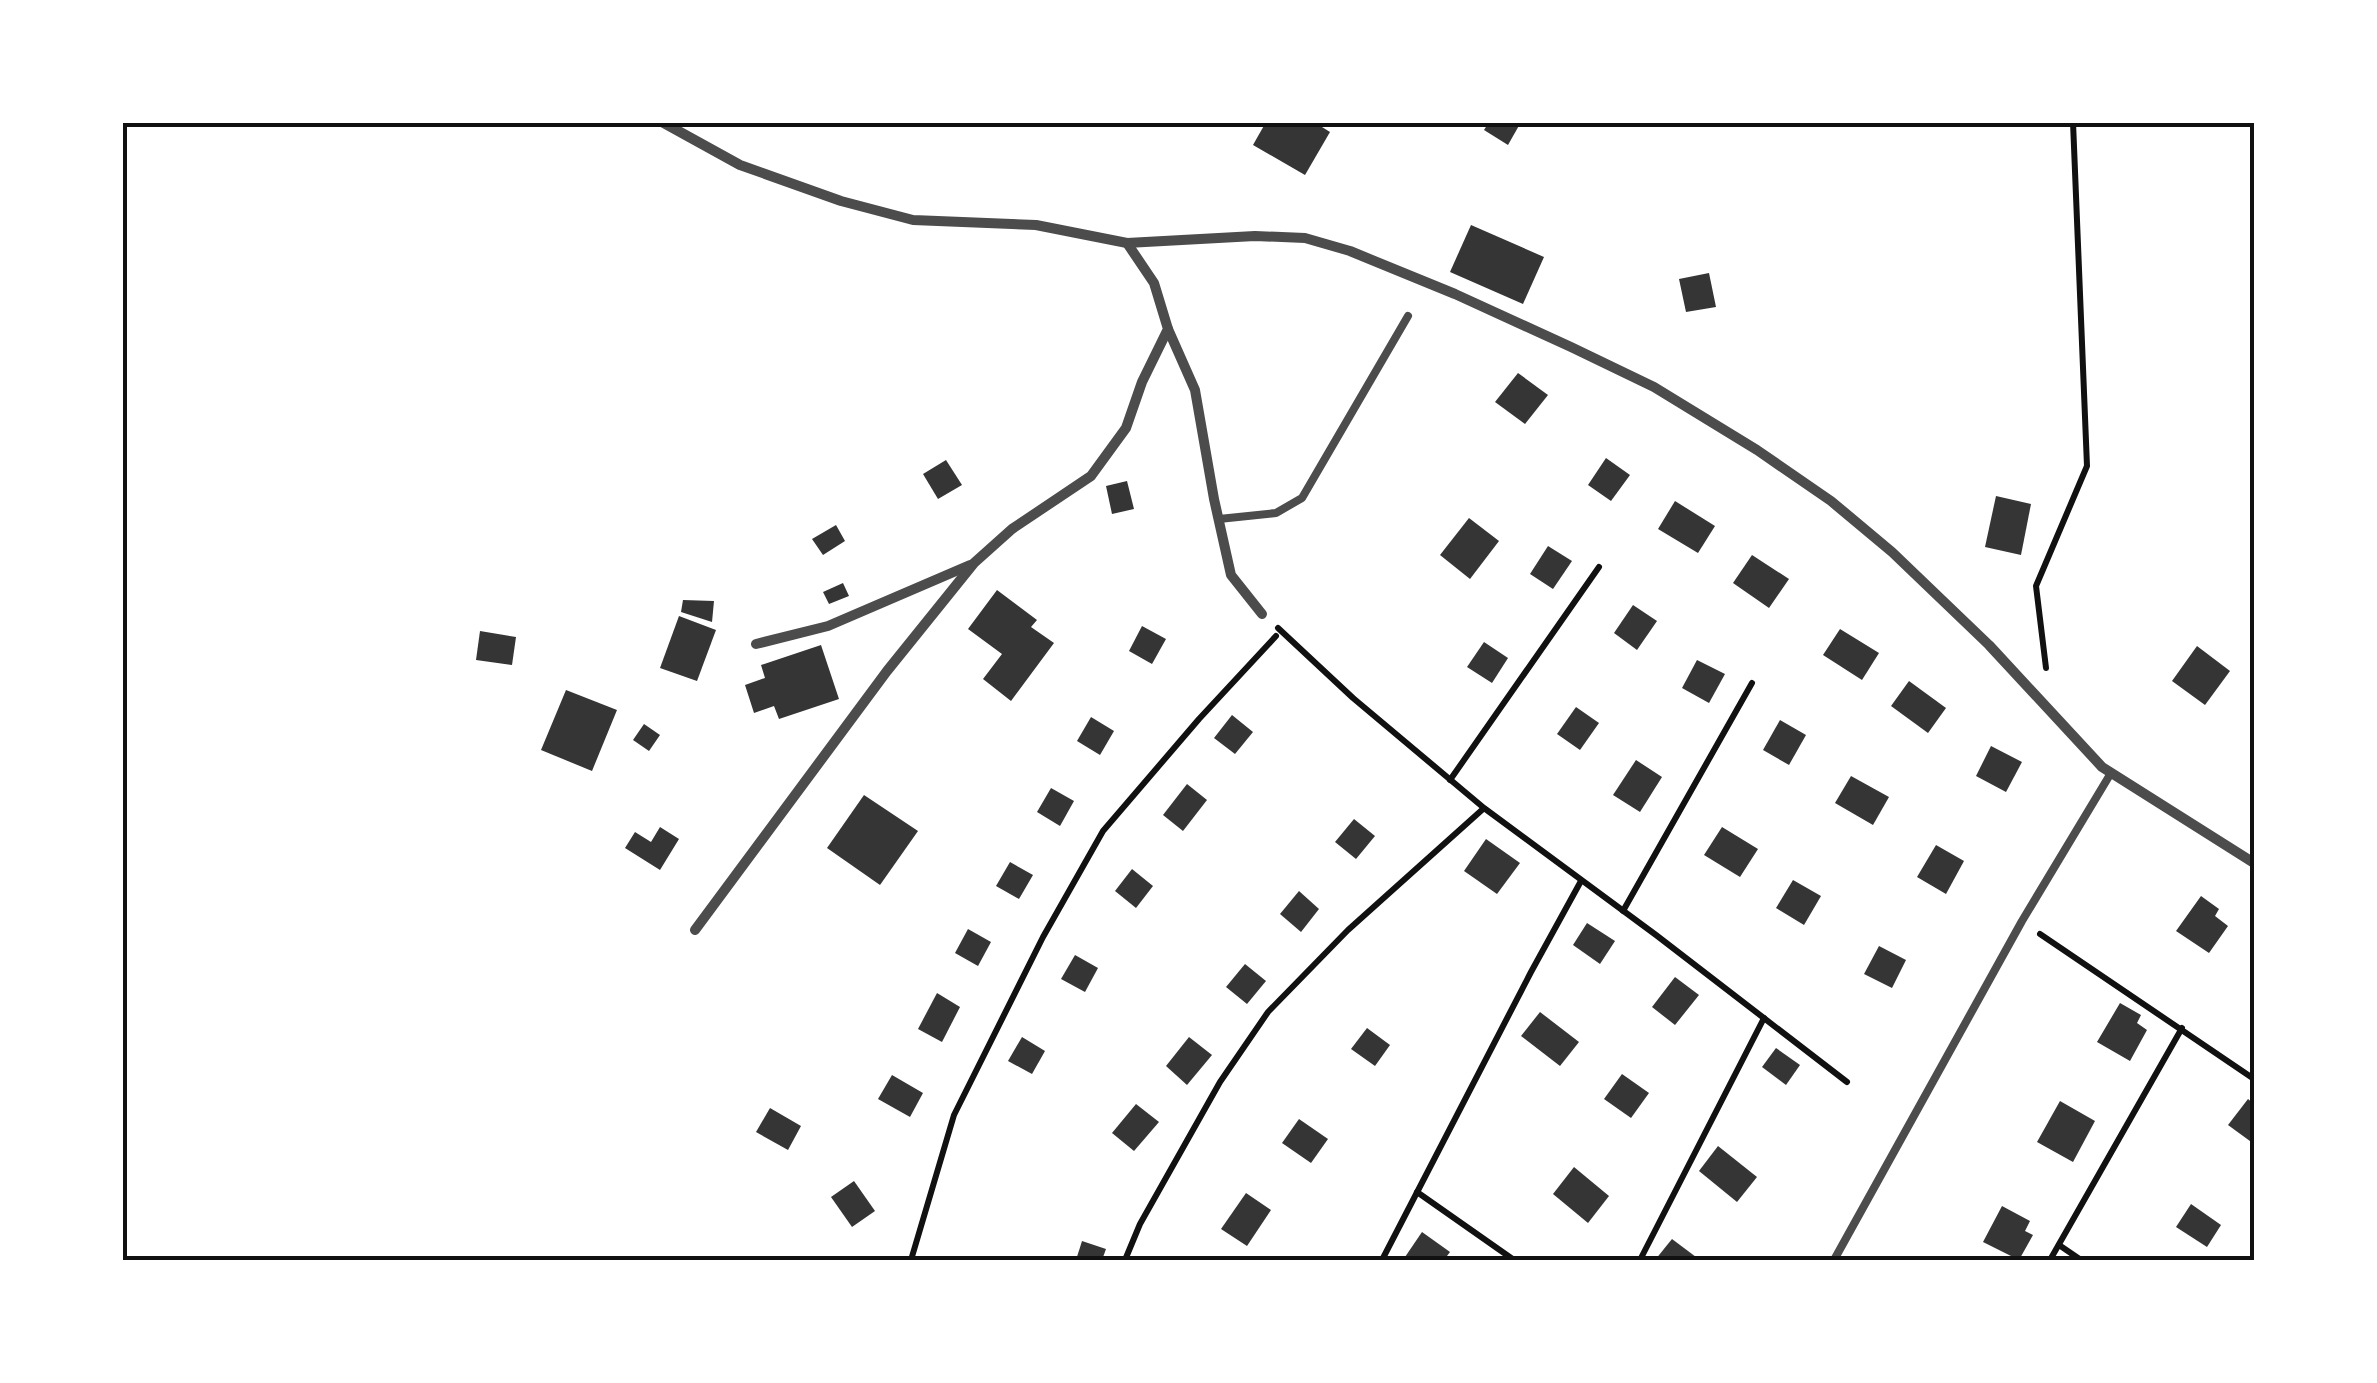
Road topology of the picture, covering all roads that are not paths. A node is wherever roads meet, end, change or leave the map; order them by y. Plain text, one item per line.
1 (662, 122) edge
2 (1126, 243) junction
3 (1408, 316) dead end
4 (1168, 329) junction
5 (1219, 518) junction
6 (974, 563) junction
7 (1262, 614) road end
8 (756, 644) dead end
9 (2110, 773) junction
10 (2254, 864) edge
11 (695, 930) dead end
12 (1834, 1260) edge

1 - 2 street
2 - 4 street
2 - 9 street
3 - 5 lane
4 - 5 street
4 - 6 street
5 - 7 street
6 - 8 street
6 - 11 street
9 - 10 street
9 - 12 lane

